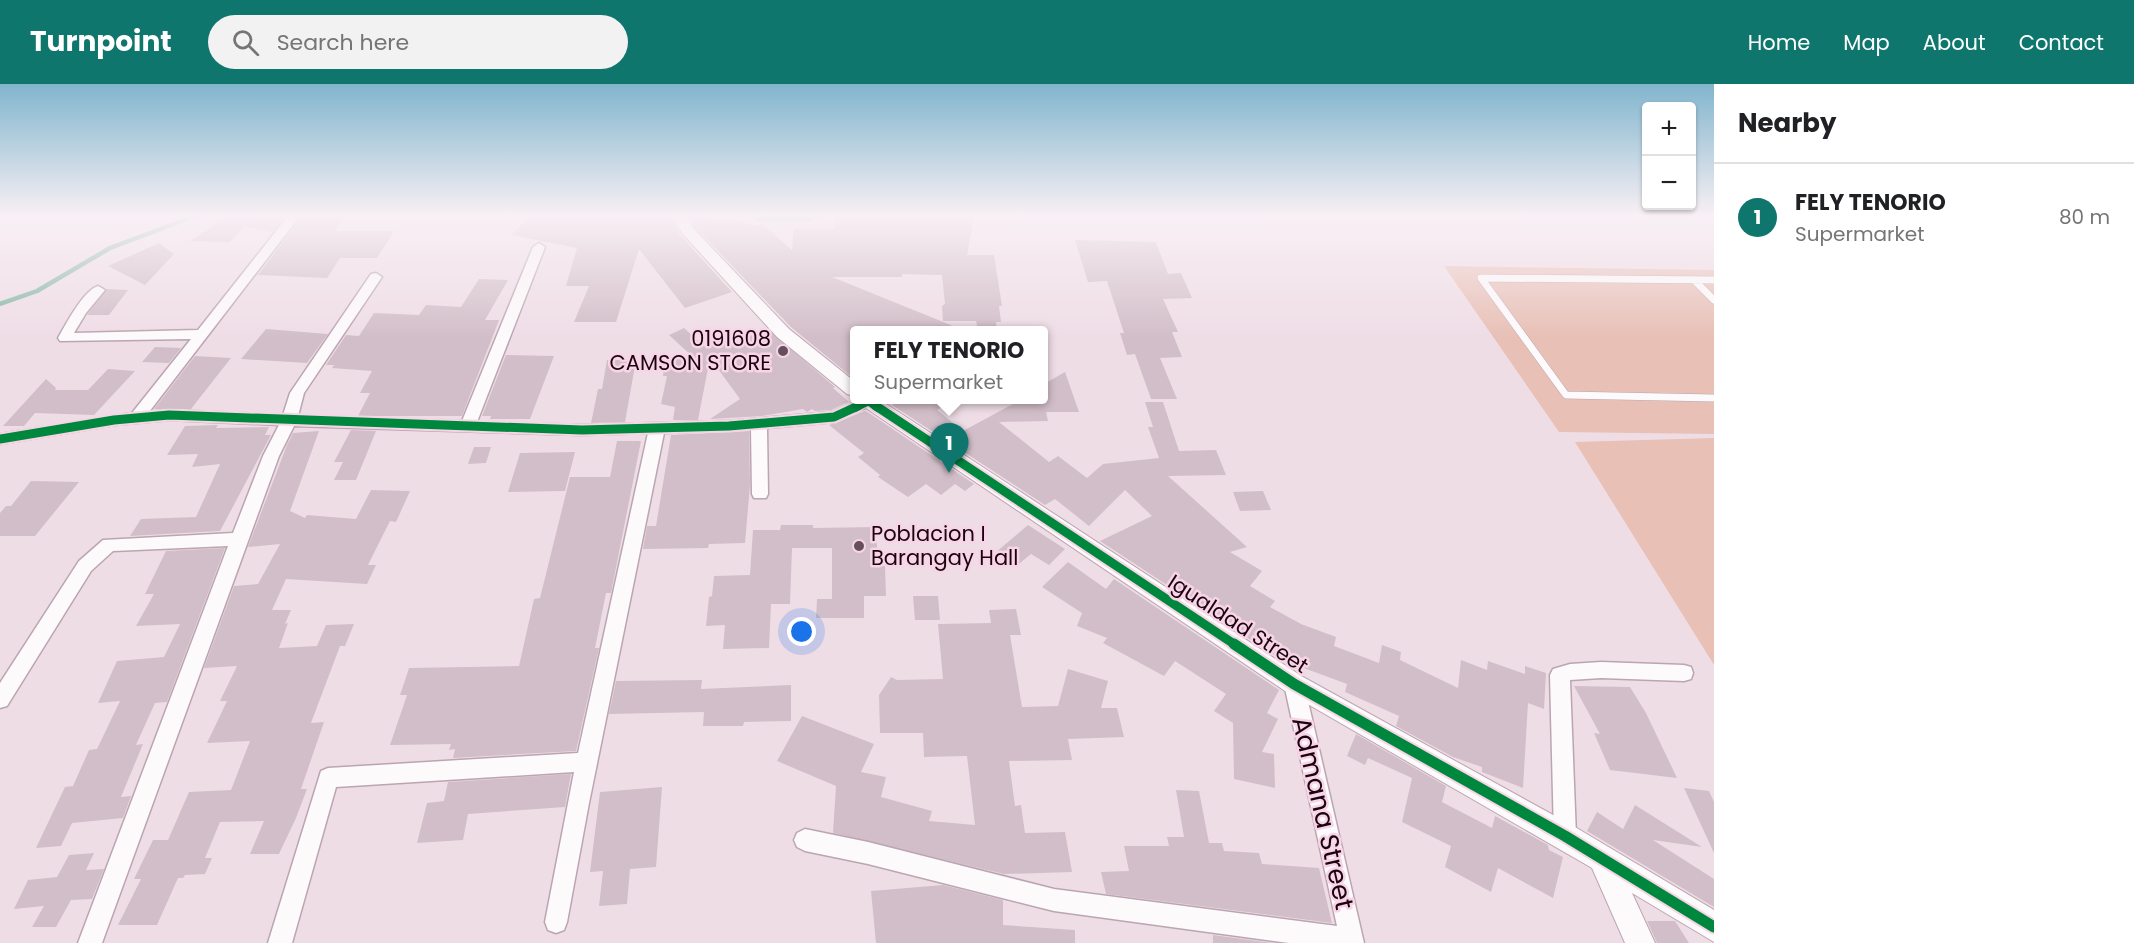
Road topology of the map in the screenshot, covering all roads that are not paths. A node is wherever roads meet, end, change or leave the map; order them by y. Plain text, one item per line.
1 (263, 256) edge
2 (535, 256) edge
3 (711, 256) edge
4 (376, 277) dead end
5 (1694, 280) junction
6 (1714, 280) edge
7 (98, 290) dead end
8 (1714, 300) edge
9 (202, 334) junction
10 (850, 387) edge
11 (1714, 398) edge
12 (853, 404) edge
13 (874, 404) edge
14 (136, 418) junction
15 (289, 421) junction
16 (759, 423) junction
17 (468, 426) junction
18 (657, 428) junction
19 (0, 439) edge
20 (760, 494) dead end
21 (240, 539) junction
22 (1684, 673) dead end
23 (1294, 684) junction
24 (0, 700) edge
25 (587, 762) junction
26 (1565, 836) junction
27 (805, 840) dead end
28 (1602, 858) junction
29 (556, 922) dead end
30 (1714, 927) edge
31 (1352, 942) edge
32 (90, 943) edge
33 (280, 943) edge
34 (1640, 943) edge

1 - 9 street
2 - 17 street
3 - 10 street, Igualdad Street
4 - 15 street
5 - 6 lane
5 - 8 lane
5 - 11 lane
7 - 9 street
9 - 14 street
12 - 16 street
13 - 23 street, Igualdad Street
14 - 15 street
14 - 19 street
15 - 17 street
15 - 21 street
16 - 18 street
16 - 20 street
17 - 18 street
18 - 25 street
21 - 24 street
21 - 32 street
22 - 26 street
23 - 26 street, Igualdad Street
23 - 31 street, Admana Street
25 - 29 street
25 - 33 street
26 - 28 street, Igualdad Street
27 - 31 street
28 - 30 street, Igualdad Street
28 - 34 street

